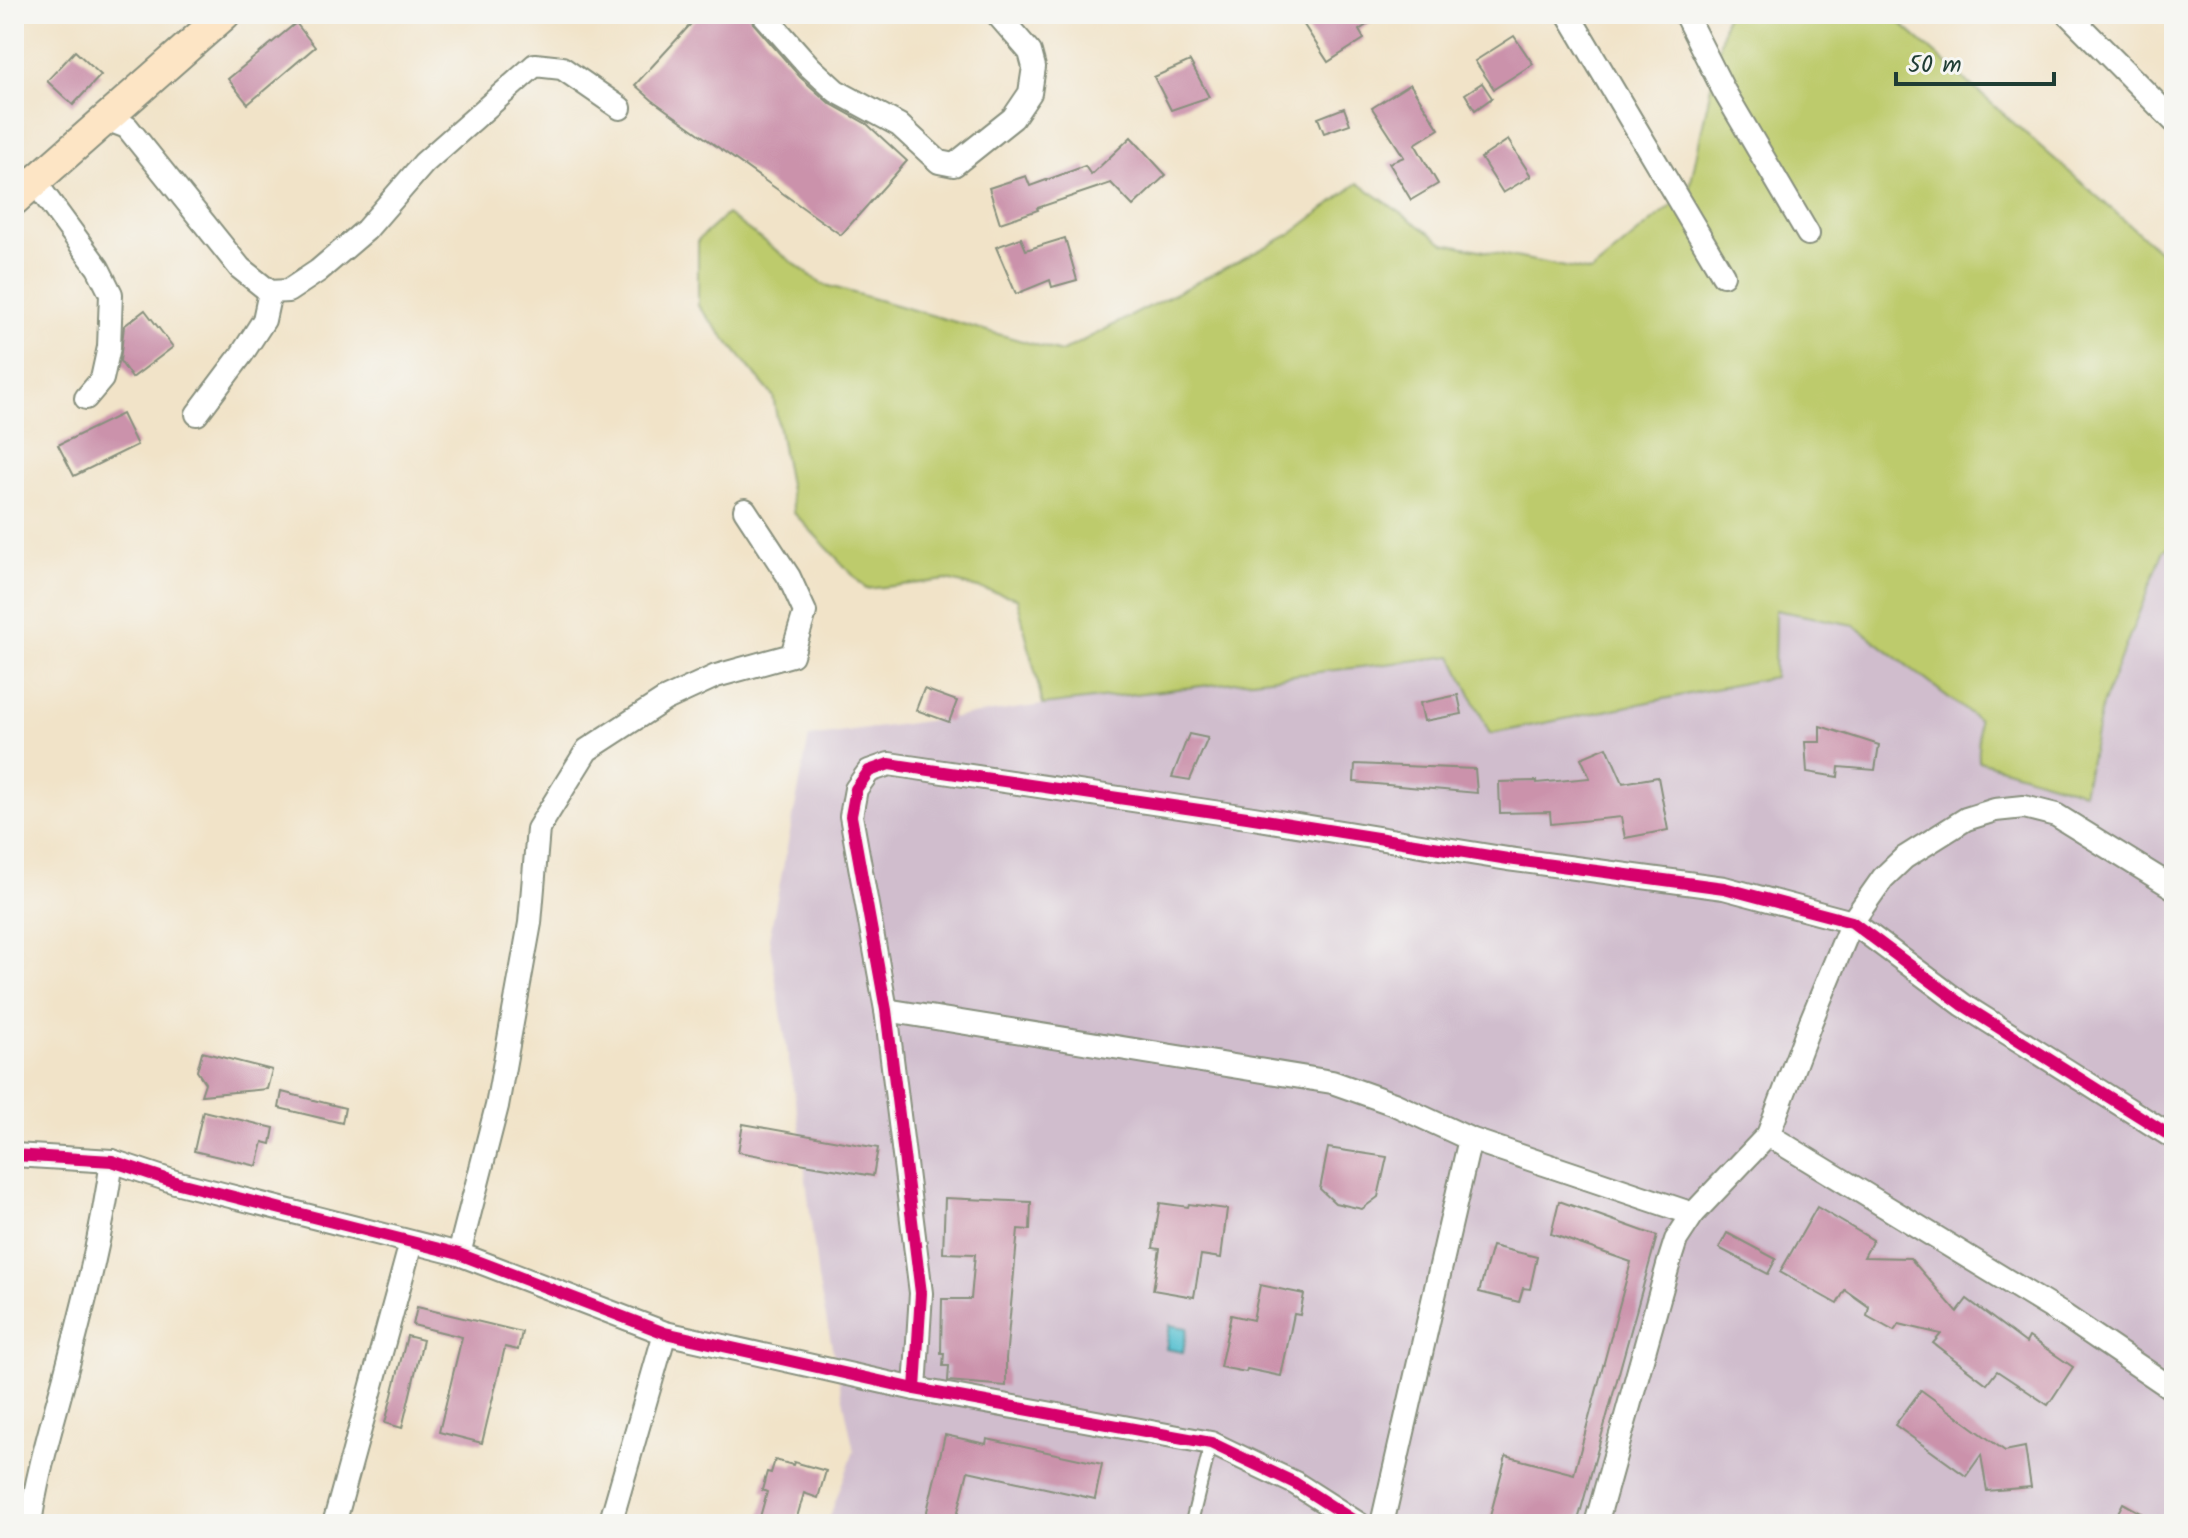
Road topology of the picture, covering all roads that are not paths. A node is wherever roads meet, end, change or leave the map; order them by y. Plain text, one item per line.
1 (225, 14) edge
2 (763, 14) edge
3 (997, 14) edge
4 (1568, 14) edge
5 (1685, 14) edge
6 (2068, 14) edge
7 (620, 108) dead end
8 (106, 119) junction
9 (2174, 121) edge
10 (24, 191) edge
11 (1808, 234) dead end
12 (1723, 275) dead end
13 (270, 292) junction
14 (86, 398) dead end
15 (197, 414) dead end
16 (745, 510) dead end
17 (2174, 888) edge
18 (1852, 922) junction
19 (886, 1010) junction
20 (1768, 1135) junction
21 (2174, 1138) edge
22 (1470, 1139) junction
23 (14, 1155) edge
24 (112, 1161) junction
25 (1693, 1214) junction
26 (411, 1243) junction
27 (459, 1254) junction
28 (665, 1333) junction
29 (915, 1389) junction
30 (2174, 1390) edge
31 (1211, 1443) junction
32 (30, 1524) edge
33 (334, 1524) edge
34 (610, 1524) edge
35 (1191, 1524) edge
36 (1359, 1524) edge
37 (1382, 1524) edge
38 (1596, 1524) edge

1 - 8 street
2 - 3 street
4 - 12 street
5 - 11 street
6 - 9 street
7 - 13 street
8 - 10 street
8 - 13 street
10 - 14 street
13 - 15 street
16 - 27 street
17 - 18 street
18 - 19 street
18 - 20 street
18 - 21 street
19 - 22 street
19 - 29 street
20 - 25 street
20 - 30 street
22 - 25 street
22 - 37 street
23 - 24 street
24 - 26 street
24 - 32 street
25 - 38 street
26 - 27 street
26 - 33 street
27 - 28 street
28 - 29 street
28 - 34 street
29 - 31 street
31 - 35 lane
31 - 36 street

